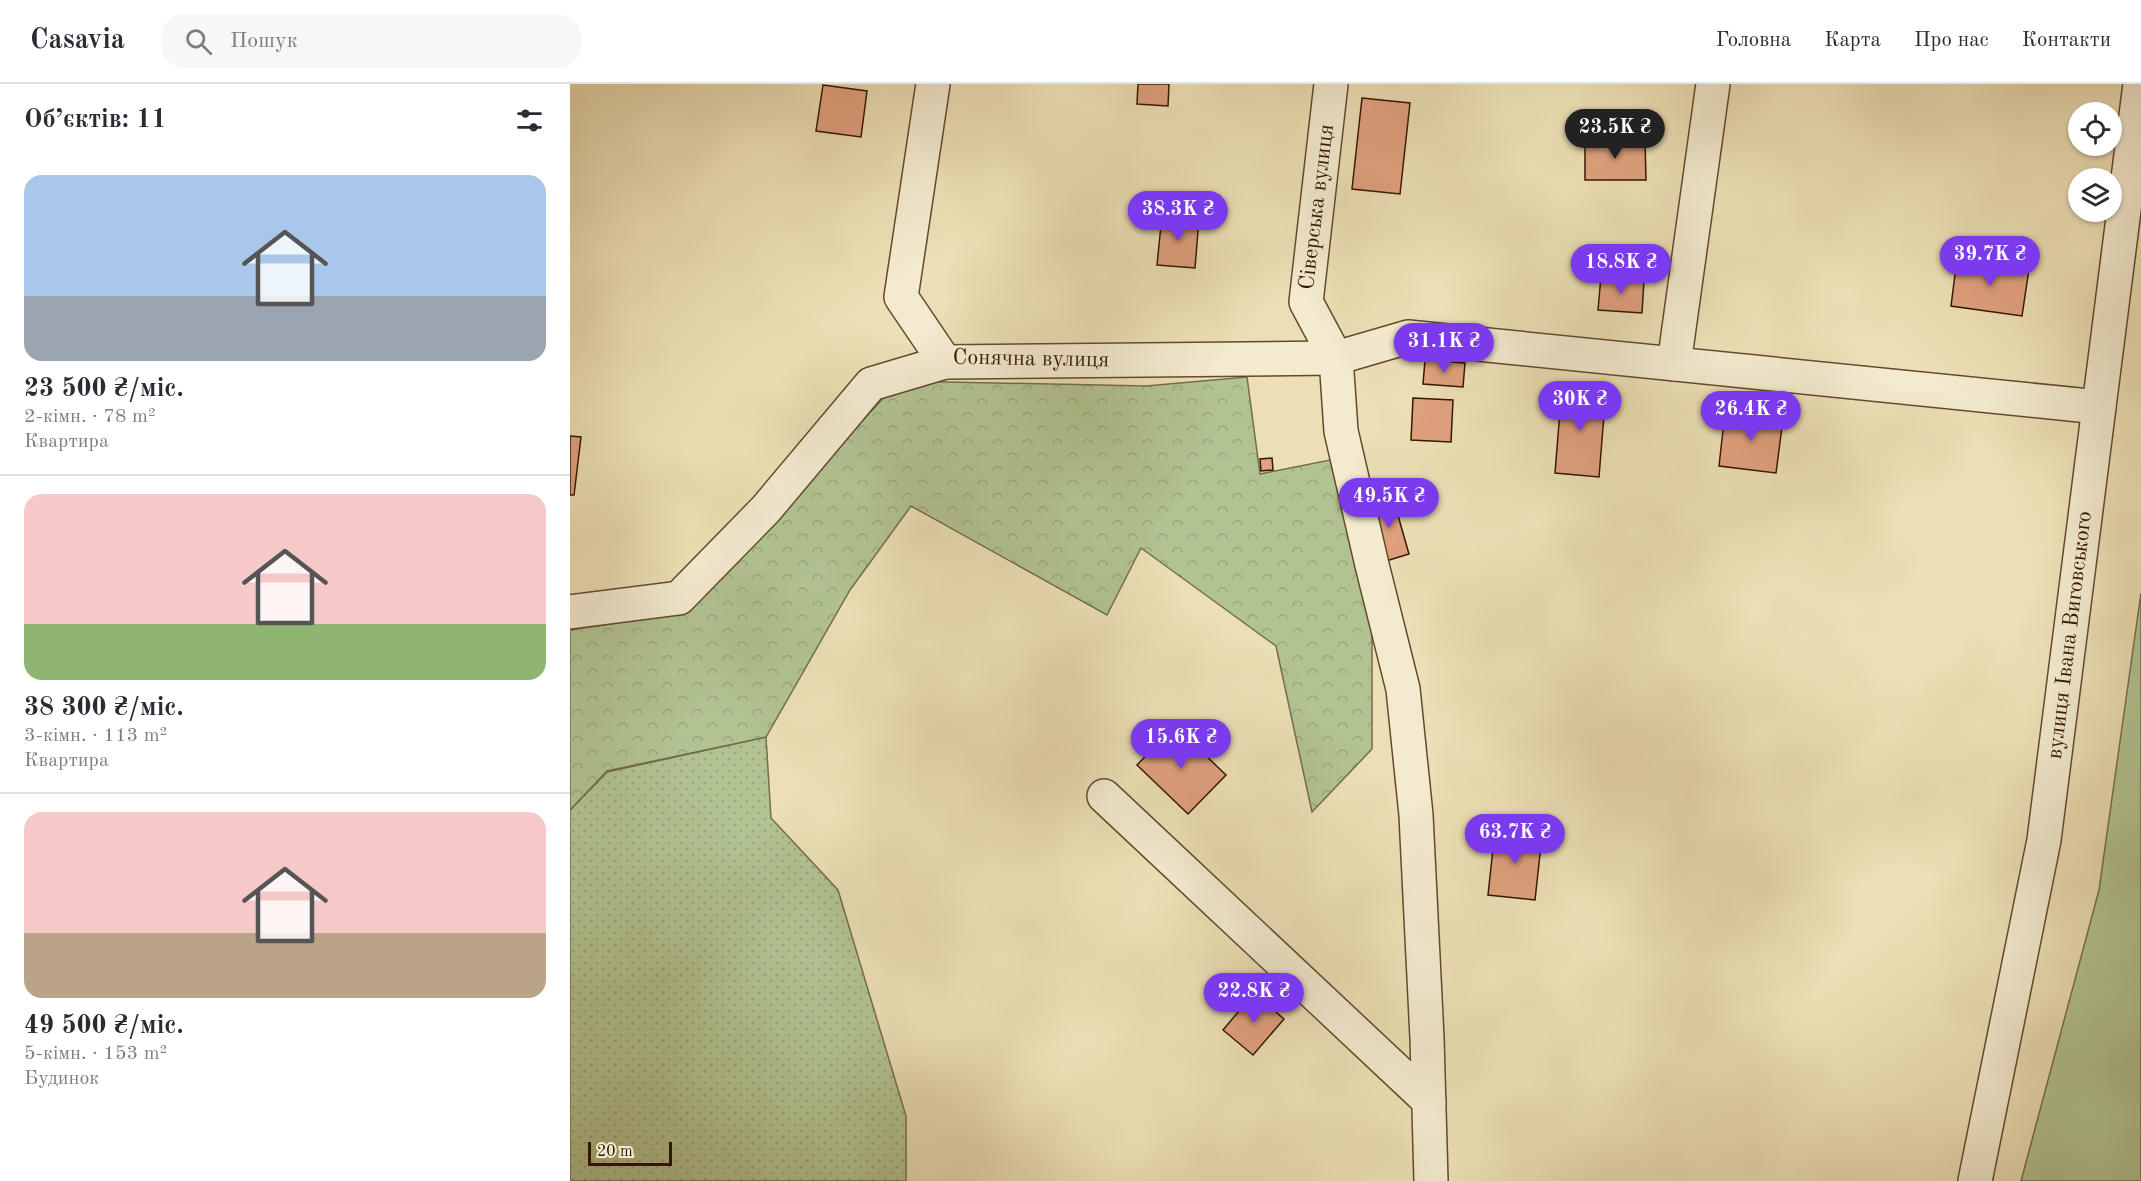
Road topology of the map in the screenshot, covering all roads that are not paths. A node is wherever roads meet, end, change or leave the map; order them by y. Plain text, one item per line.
1 (933, 84) edge
2 (1331, 84) edge
3 (1713, 84) edge
4 (2140, 84) edge
5 (1336, 358) junction
6 (945, 362) junction
7 (1674, 364) junction
8 (2099, 407) junction
9 (570, 612) edge
10 (1104, 796) dead end
11 (1429, 1101) junction
12 (1431, 1181) edge
13 (1975, 1181) edge

1 - 6 street, Сонячна вулиця
2 - 5 street, Сіверська вулиця
3 - 7 street
4 - 8 street, вулиця Івана Виговського
5 - 6 street, Сонячна вулиця
5 - 7 street, Сонячна вулиця
5 - 11 street
6 - 9 street
7 - 8 street, Сонячна вулиця
8 - 13 street, вулиця Івана Виговського
10 - 11 street
11 - 12 street

